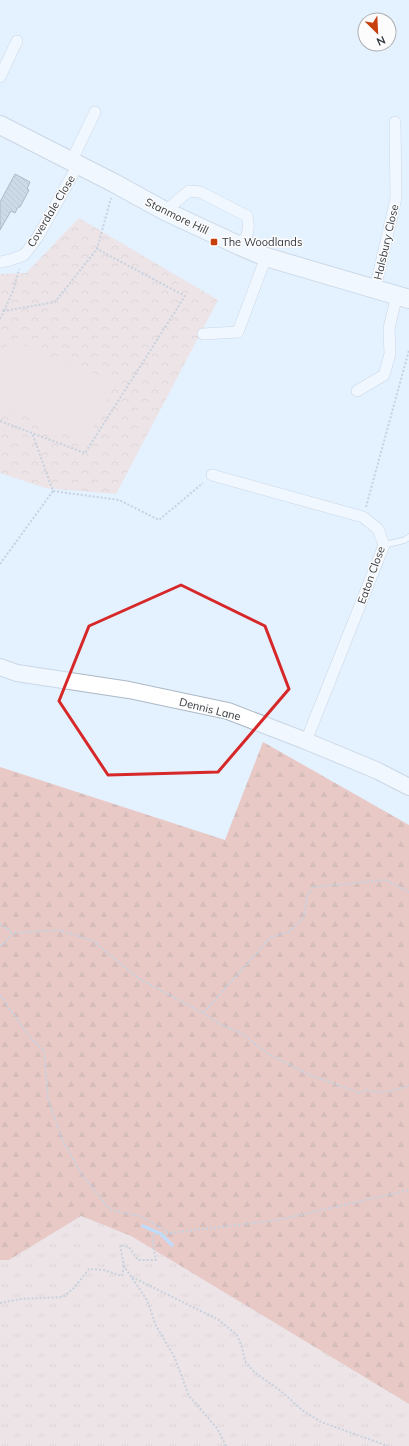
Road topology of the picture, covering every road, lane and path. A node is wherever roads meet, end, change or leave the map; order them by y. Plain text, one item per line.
1 (17, 42) dead end
2 (3, 59) edge
3 (0, 76) edge
4 (96, 112) dead end
5 (395, 122) dead end
6 (0, 125) edge
7 (75, 164) junction
8 (114, 183) junction
9 (165, 211) junction
10 (240, 246) junction
11 (97, 249) junction
12 (24, 255) junction
13 (266, 257) junction
14 (0, 262) edge
15 (375, 289) junction
16 (403, 297) edge
17 (4, 311) junction
18 (0, 319) edge
19 (203, 334) dead end
20 (409, 350) edge
21 (357, 391) dead end
22 (0, 421) edge
23 (32, 433) junction
24 (212, 475) joint
25 (53, 492) junction
26 (363, 516) junction
27 (409, 537) edge
28 (384, 545) junction
29 (0, 564) edge
30 (0, 667) edge
31 (306, 740) junction
32 (409, 787) edge
33 (409, 892) edge
34 (0, 926) edge
35 (13, 933) junction
36 (0, 946) edge
37 (0, 995) edge
38 (203, 1013) junction
39 (409, 1085) edge
40 (409, 1190) edge
41 (169, 1233) junction
42 (124, 1266) junction
43 (131, 1276) junction
44 (0, 1303) edge
45 (226, 1446) edge
46 (388, 1446) edge

1 - 2 street
2 - 3 street
4 - 7 street, Coverdale Close
5 - 15 street, Halsbury Close
6 - 7 main road, Stanmore Hill
7 - 8 main road, Stanmore Hill
7 - 12 street, Coverdale Close
8 - 9 main road, Stanmore Hill
8 - 11 path
9 - 10 main road, Stanmore Hill
9 - 10 street
10 - 13 main road, Stanmore Hill
11 - 17 path
11 - 23 path
12 - 14 street, Coverdale Close
12 - 17 path
13 - 15 main road, Stanmore Hill
13 - 19 street
15 - 16 main road, Stanmore Hill
16 - 21 street
17 - 18 path
20 - 26 path
22 - 23 path
23 - 25 path
24 - 25 path
24 - 26 street, Eaton Close
25 - 29 path
26 - 28 street, Eaton Close
27 - 28 lane
28 - 31 street, Eaton Close
30 - 31 street, Dennis Lane
31 - 32 street, Dennis Lane
33 - 38 path
34 - 35 path
35 - 36 path
35 - 38 path
37 - 41 path
38 - 39 path
40 - 41 path
41 - 42 path
42 - 43 path
42 - 44 path
43 - 45 path
43 - 46 path

